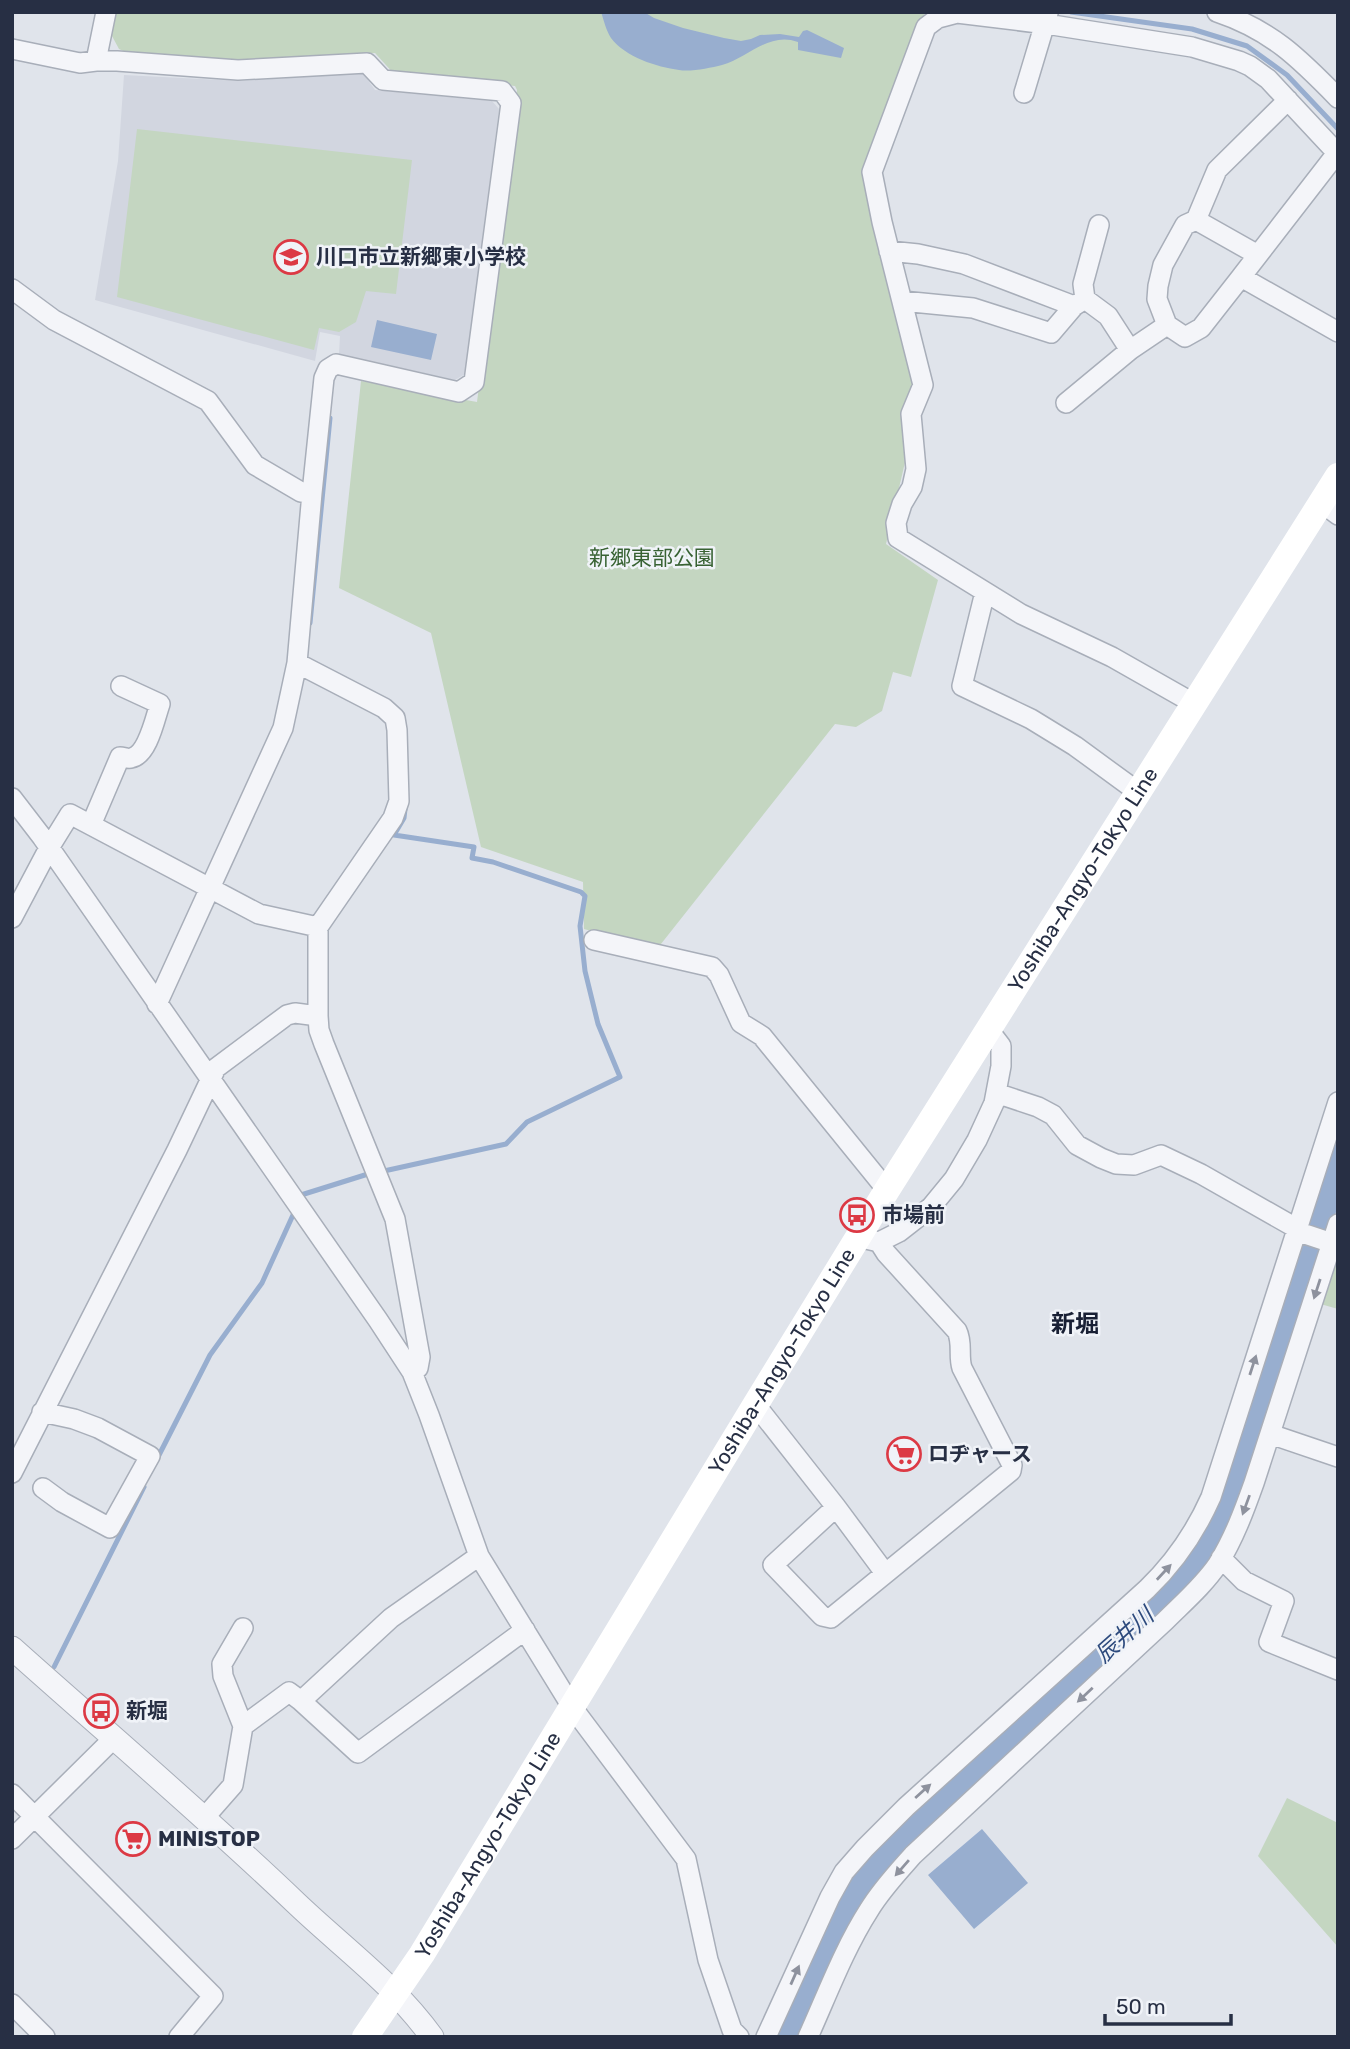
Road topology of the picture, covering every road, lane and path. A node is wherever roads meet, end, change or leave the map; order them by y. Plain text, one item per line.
1 (106, 12) edge
2 (1217, 12) edge
3 (1047, 18) edge
4 (1261, 20) edge
5 (12, 49) edge
6 (96, 61) junction
7 (1024, 93) dead end
8 (1338, 98) edge
9 (1288, 100) junction
10 (1337, 154) edge
11 (1196, 220) junction
12 (1099, 225) dead end
13 (889, 251) junction
14 (1258, 255) junction
15 (1241, 277) junction
16 (12, 289) edge
17 (902, 301) junction
18 (1080, 303) junction
19 (1167, 324) junction
20 (1338, 332) edge
21 (1130, 350) junction
22 (1066, 403) dead end
23 (1338, 476) edge
24 (312, 493) junction
25 (1330, 509) edge
26 (985, 592) junction
27 (297, 663) junction
28 (121, 686) dead end
29 (1193, 704) junction
30 (1138, 792) junction
31 (12, 798) edge
32 (91, 825) junction
33 (49, 848) junction
34 (210, 889) junction
35 (12, 918) edge
36 (318, 927) junction
37 (594, 940) dead end
38 (157, 1004) junction
39 (318, 1016) junction
40 (988, 1029) junction
41 (211, 1081) junction
42 (996, 1093) junction
43 (1338, 1102) edge
44 (887, 1190) junction
45 (1296, 1230) junction
46 (1335, 1239) edge
47 (869, 1240) junction
48 (412, 1373) junction
49 (754, 1407) junction
50 (42, 1412) junction
51 (1270, 1434) junction
52 (1338, 1457) edge
53 (12, 1473) edge
54 (43, 1488) dead end
55 (836, 1507) junction
56 (479, 1556) junction
57 (1221, 1558) junction
58 (886, 1573) junction
59 (243, 1628) dead end
60 (525, 1630) junction
61 (12, 1648) edge
62 (1338, 1670) edge
63 (300, 1701) junction
64 (572, 1707) junction
65 (243, 1726) junction
66 (113, 1739) junction
67 (12, 1794) edge
68 (36, 1816) junction
69 (204, 1818) junction
70 (12, 1839) edge
71 (396, 1993) junction
72 (12, 2004) edge
73 (738, 2036) edge
74 (45, 2037) edge
75 (179, 2037) edge
76 (365, 2037) edge
77 (432, 2037) edge
78 (766, 2037) edge
79 (808, 2037) edge

1 - 6 street
2 - 4 street
3 - 7 street
3 - 9 street
3 - 13 street
4 - 8 street
5 - 6 street
6 - 24 street
9 - 10 street
9 - 11 street
10 - 14 street
11 - 14 street
11 - 19 street
12 - 18 street
13 - 17 street
13 - 18 street
14 - 15 street
15 - 19 street
15 - 20 street
16 - 24 street
17 - 18 street
17 - 26 street
18 - 21 street
19 - 21 street
21 - 22 street
23 - 25 main road, Yoshiba-Angyo-Tokyo Line
24 - 27 street
25 - 29 main road, Yoshiba-Angyo-Tokyo Line
26 - 29 street
26 - 30 street
27 - 34 street
27 - 36 street
28 - 32 street
29 - 30 main road, Yoshiba-Angyo-Tokyo Line
30 - 40 main road, Yoshiba-Angyo-Tokyo Line
31 - 33 street
32 - 33 street
32 - 34 street
33 - 35 street
33 - 38 street
34 - 36 street
34 - 38 street
36 - 39 street
37 - 44 street
38 - 41 street
39 - 41 street
39 - 48 street
40 - 42 street
40 - 44 main road, Yoshiba-Angyo-Tokyo Line
41 - 48 street
41 - 50 street
42 - 45 street
42 - 47 street
43 - 45 street
44 - 47 main road, Yoshiba-Angyo-Tokyo Line
45 - 46 street
78 -> 45 street
46 -> 51 street
47 - 49 main road, Yoshiba-Angyo-Tokyo Line
47 - 58 street
48 - 56 street
49 - 55 street
49 - 64 main road, Yoshiba-Angyo-Tokyo Line
50 - 53 street
50 - 54 street
51 - 52 street
51 -> 57 street
55 - 58 street
55 - 58 street
56 - 60 street
56 - 63 street
57 - 62 street
57 -> 79 street
59 - 65 street
60 - 63 street
60 - 64 street
61 - 66 street
63 - 65 street
64 - 71 main road, Yoshiba-Angyo-Tokyo Line
64 - 73 street
65 - 69 street
66 - 68 street
66 - 69 street
67 - 68 street
68 - 70 street
68 - 75 street
69 - 71 street
71 - 76 main road, Yoshiba-Angyo-Tokyo Line
71 - 77 street
72 - 74 street

